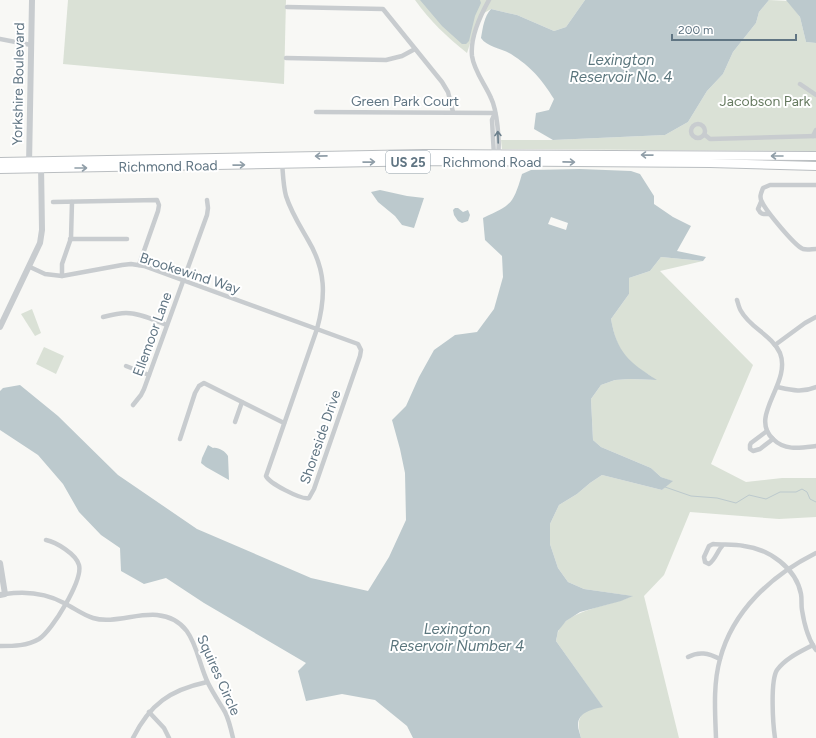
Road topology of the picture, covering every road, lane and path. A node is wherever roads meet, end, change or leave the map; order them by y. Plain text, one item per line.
1 (32, 0) edge
2 (489, 0) edge
3 (288, 7) dead end
4 (0, 39) edge
5 (31, 44) junction
6 (415, 49) junction
7 (286, 58) dead end
8 (800, 84) dead end
9 (816, 94) edge
10 (316, 112) dead end
11 (453, 112) junction
12 (495, 112) junction
13 (816, 130) edge
14 (705, 135) dead end
15 (815, 136) edge
16 (496, 156) junction
17 (816, 156) edge
18 (282, 160) junction
19 (0, 162) edge
20 (29, 165) junction
21 (41, 165) junction
22 (816, 166) edge
23 (0, 169) edge
24 (816, 185) edge
25 (207, 200) dead end
26 (53, 202) dead end
27 (72, 202) junction
28 (127, 239) dead end
29 (70, 240) junction
30 (816, 249) edge
31 (139, 265) junction
32 (30, 267) junction
33 (62, 276) junction
34 (183, 280) junction
35 (737, 300) dead end
36 (103, 317) dead end
37 (816, 317) edge
38 (167, 325) junction
39 (0, 328) edge
40 (317, 329) junction
41 (774, 344) junction
42 (126, 366) dead end
43 (149, 375) junction
44 (777, 387) junction
45 (816, 387) edge
46 (242, 402) junction
47 (132, 405) dead end
48 (235, 422) dead end
49 (284, 423) junction
50 (767, 431) junction
51 (180, 438) dead end
52 (773, 439) junction
53 (816, 446) edge
54 (46, 540) dead end
55 (723, 545) junction
56 (816, 553) edge
57 (0, 563) edge
58 (788, 570) junction
59 (2, 594) edge
60 (65, 603) junction
61 (0, 646) edge
62 (814, 648) edge
63 (688, 657) dead end
64 (720, 659) junction
65 (207, 682) junction
66 (149, 712) junction
67 (132, 738) edge
68 (169, 738) edge
69 (233, 738) edge
70 (716, 738) edge
71 (775, 738) edge

1 - 5 street, Yorkshire Boulevard
2 - 12 street
3 - 6 street
4 - 5 street
5 - 20 street, Yorkshire Boulevard
6 - 7 street
6 - 11 street
8 - 9 street
10 - 11 street, Green Park Court
11 - 12 street, Green Park Court
12 - 16 street
13 - 15 street
14 - 15 street
17 -> 16 highway, Richmond Road / US 25
16 - 18 highway, Richmond Road / US 25
16 -> 22 highway, Richmond Road / US 25
18 - 21 highway, Richmond Road / US 25
18 - 40 street, Shoreside Drive
19 - 20 highway, Richmond Road / US 25
20 - 21 highway, Richmond Road / US 25
20 - 23 highway, Richmond Road / US 25
21 - 32 street
24 - 30 street
25 - 34 street, Ellemoor Lane
26 - 27 street
27 - 29 street
27 - 31 street
28 - 29 street
29 - 33 street
31 - 33 street, Brookewind Way
31 - 34 street, Brookewind Way
32 - 33 street, Brookewind Way
32 - 39 street
34 - 38 street, Ellemoor Lane
34 - 40 street, Brookewind Way
35 - 41 street
36 - 38 street
37 - 41 street
38 - 43 street, Ellemoor Lane
40 - 49 street, Shoreside Drive
40 - 49 street, Shoreside Drive
41 - 44 street
42 - 43 street
43 - 47 street, Ellemoor Lane
44 - 45 street
44 - 50 street
46 - 48 street
46 - 49 street
46 - 51 street
50 - 52 street
50 - 52 street
52 - 53 street
54 - 60 street
55 - 55 street
55 - 58 street
56 - 58 street
57 - 59 street
58 - 62 street
58 - 64 street
59 - 60 street, Squires Circle
60 - 61 street
60 - 65 street, Squires Circle
62 - 71 street
63 - 64 street
64 - 70 street
65 - 66 street
65 - 69 street, Squires Circle
66 - 67 street
66 - 68 street

